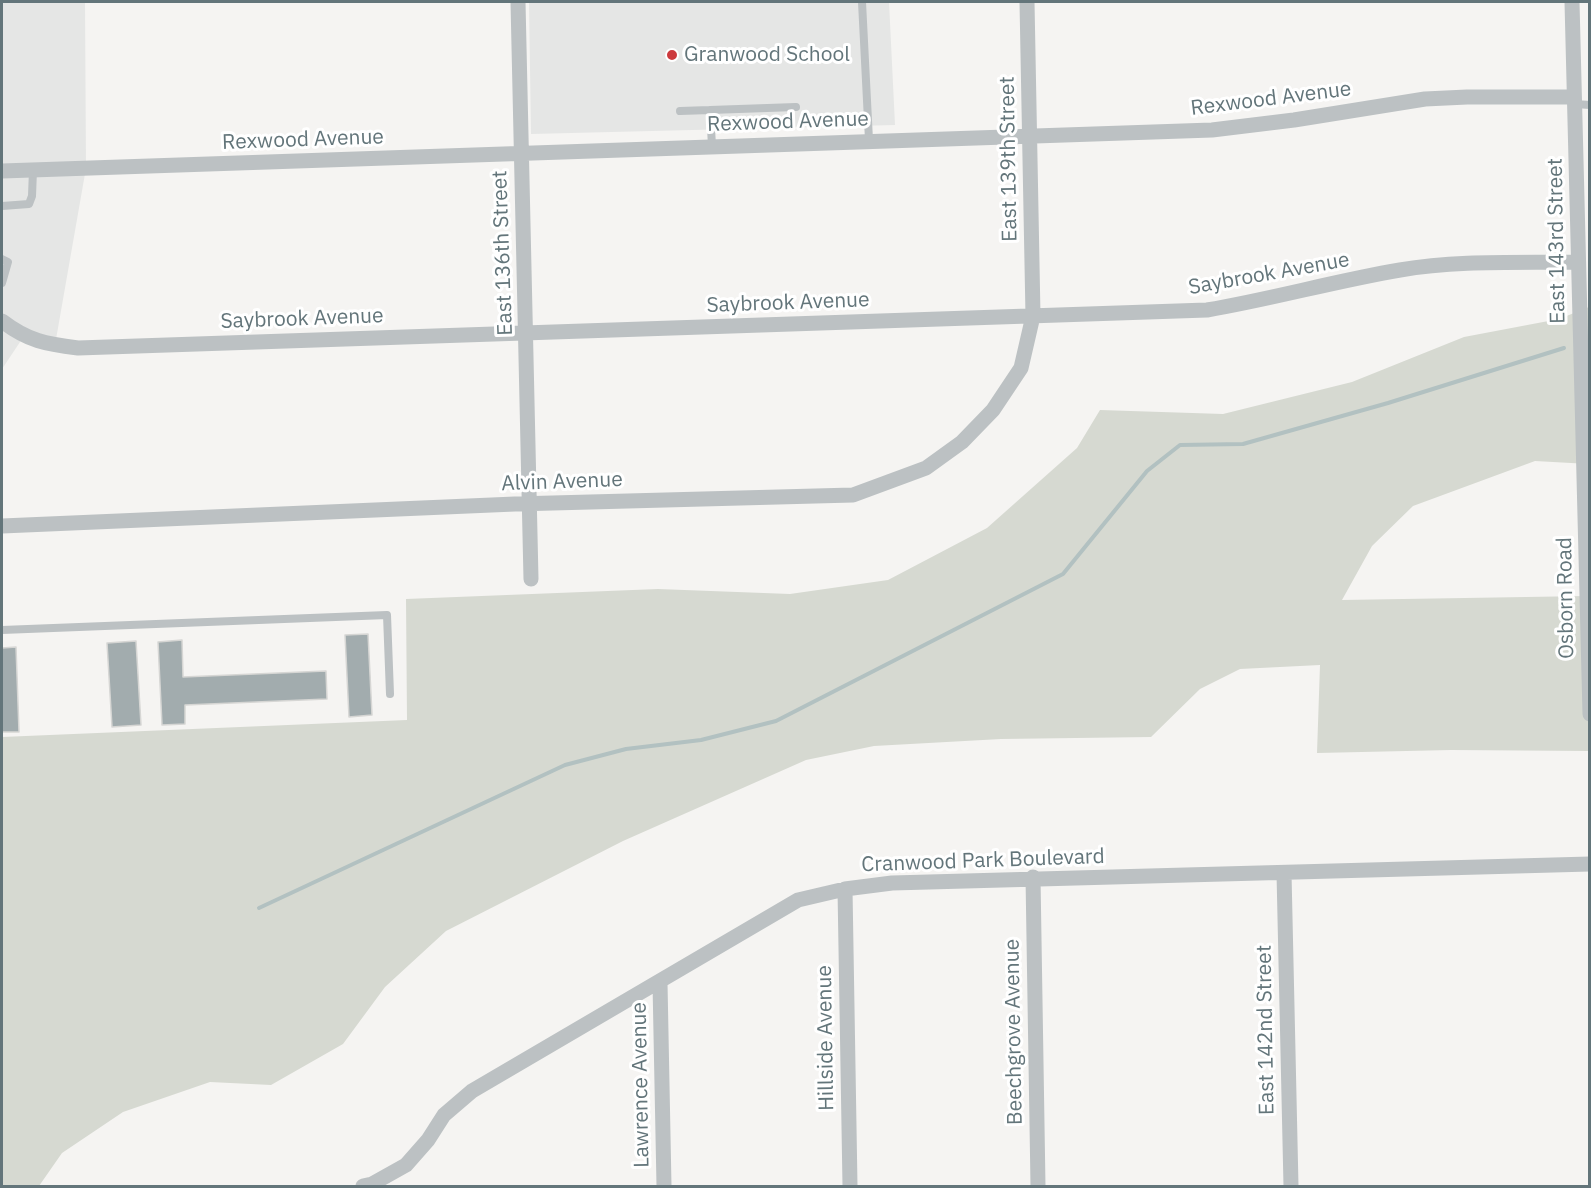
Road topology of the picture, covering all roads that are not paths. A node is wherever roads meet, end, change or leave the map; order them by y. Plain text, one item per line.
1 (518, 2) edge
2 (862, 2) edge
3 (1027, 2) edge
4 (1572, 2) edge
5 (1580, 102) edge
6 (796, 107) dead end
7 (710, 110) junction
8 (680, 111) dead end
9 (1029, 135) junction
10 (869, 140) junction
11 (712, 146) junction
12 (522, 153) junction
13 (33, 170) junction
14 (2, 171) edge
15 (2, 206) edge
16 (1581, 253) junction
17 (2, 259) edge
18 (2, 283) edge
19 (1033, 316) junction
20 (2, 322) edge
21 (527, 333) junction
22 (1584, 480) joint
23 (529, 504) junction
24 (2, 526) edge
25 (531, 579) dead end
26 (2, 630) edge
27 (390, 694) dead end
28 (1590, 714) edge
29 (1590, 864) edge
30 (1284, 873) junction
31 (1033, 877) junction
32 (845, 889) junction
33 (660, 983) junction
34 (363, 1186) edge
35 (664, 1186) edge
36 (850, 1186) edge
37 (1038, 1186) edge
38 (1291, 1186) edge

1 - 12 street, East 136th Street
2 - 10 lane
3 - 9 street, East 139th Street
4 - 5 street, East 143rd Street
5 - 9 street, Rexwood Avenue
5 - 16 street, East 143rd Street
6 - 7 lane
7 - 8 lane
7 - 11 lane
9 - 10 street, Rexwood Avenue
9 - 19 street, East 139th Street
10 - 11 street, Rexwood Avenue
11 - 12 street, Rexwood Avenue
12 - 13 street, Rexwood Avenue
12 - 21 street, East 136th Street
13 - 14 street, Rexwood Avenue
13 - 15 lane
16 - 19 street, Saybrook Avenue
16 - 22 street, East 143rd Street
17 - 18 lane
19 - 21 street, Saybrook Avenue
19 - 23 street, Alvin Avenue
20 - 21 street, Saybrook Avenue
21 - 23 street, East 136th Street
22 - 28 street, Osborn Road
23 - 24 street, Alvin Avenue
23 - 25 street, East 136th Street
26 - 27 lane
29 - 30 street, Cranwood Park Boulevard
30 - 31 street, Cranwood Park Boulevard
30 - 38 street, East 142nd Street
31 - 32 street, Cranwood Park Boulevard
31 - 37 street, Beechgrove Avenue
32 - 33 street, Cranwood Park Boulevard
32 - 36 street, Hillside Avenue
33 - 34 street, Cranwood Park Boulevard
33 - 35 street, Lawrence Avenue

